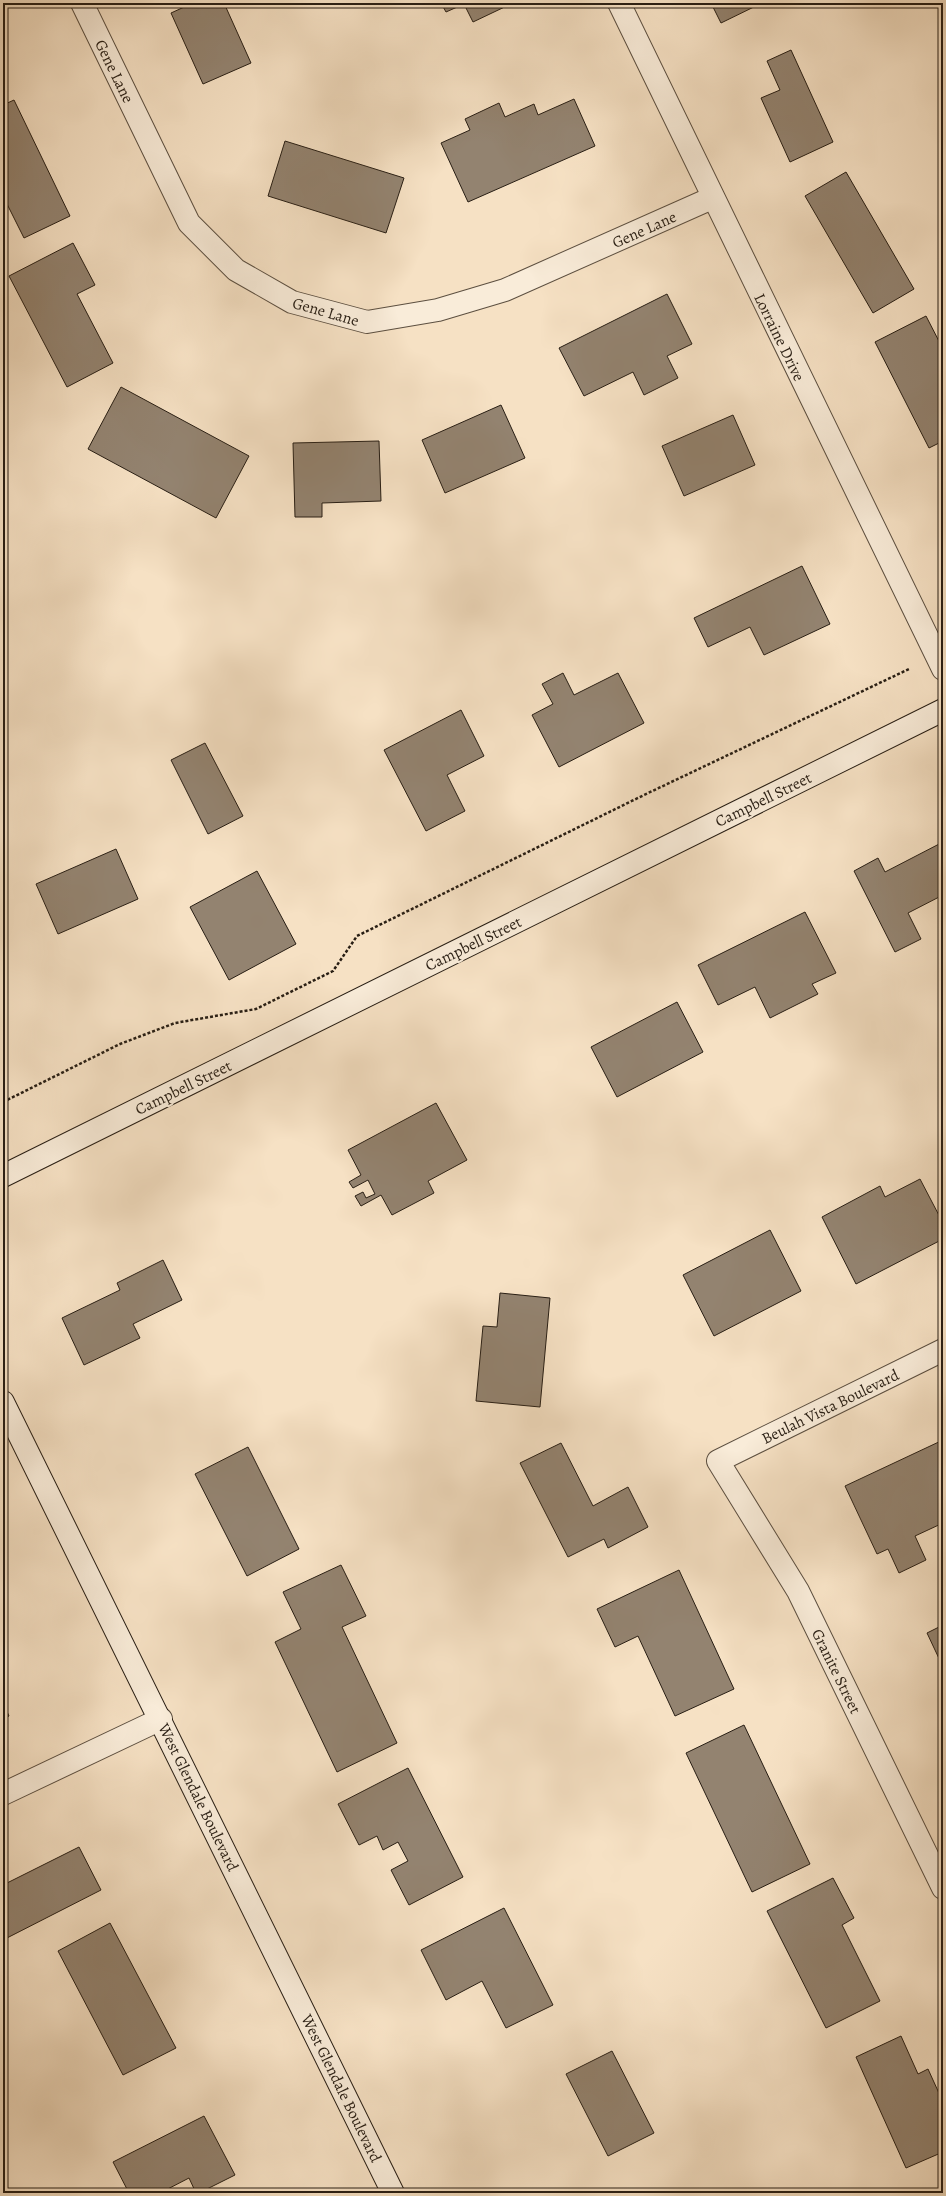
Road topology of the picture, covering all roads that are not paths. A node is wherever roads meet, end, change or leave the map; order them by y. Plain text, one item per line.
1 (82, 3) edge
2 (619, 3) edge
3 (712, 198) junction
4 (940, 663) edge
5 (943, 710) edge
6 (3, 1176) edge
7 (943, 1350) edge
8 (3, 1402) edge
9 (718, 1461) joint
10 (161, 1719) junction
11 (3, 1794) edge
12 (943, 1888) edge
13 (393, 2193) edge

1 - 3 street, Gene Lane
2 - 3 street, Lorraine Drive
3 - 4 street, Lorraine Drive
5 - 6 street, Campbell Street
7 - 9 street, Beulah Vista Boulevard
8 - 10 street, West Glendale Boulevard
9 - 12 street, Granite Street
10 - 11 street
10 - 13 street, West Glendale Boulevard

